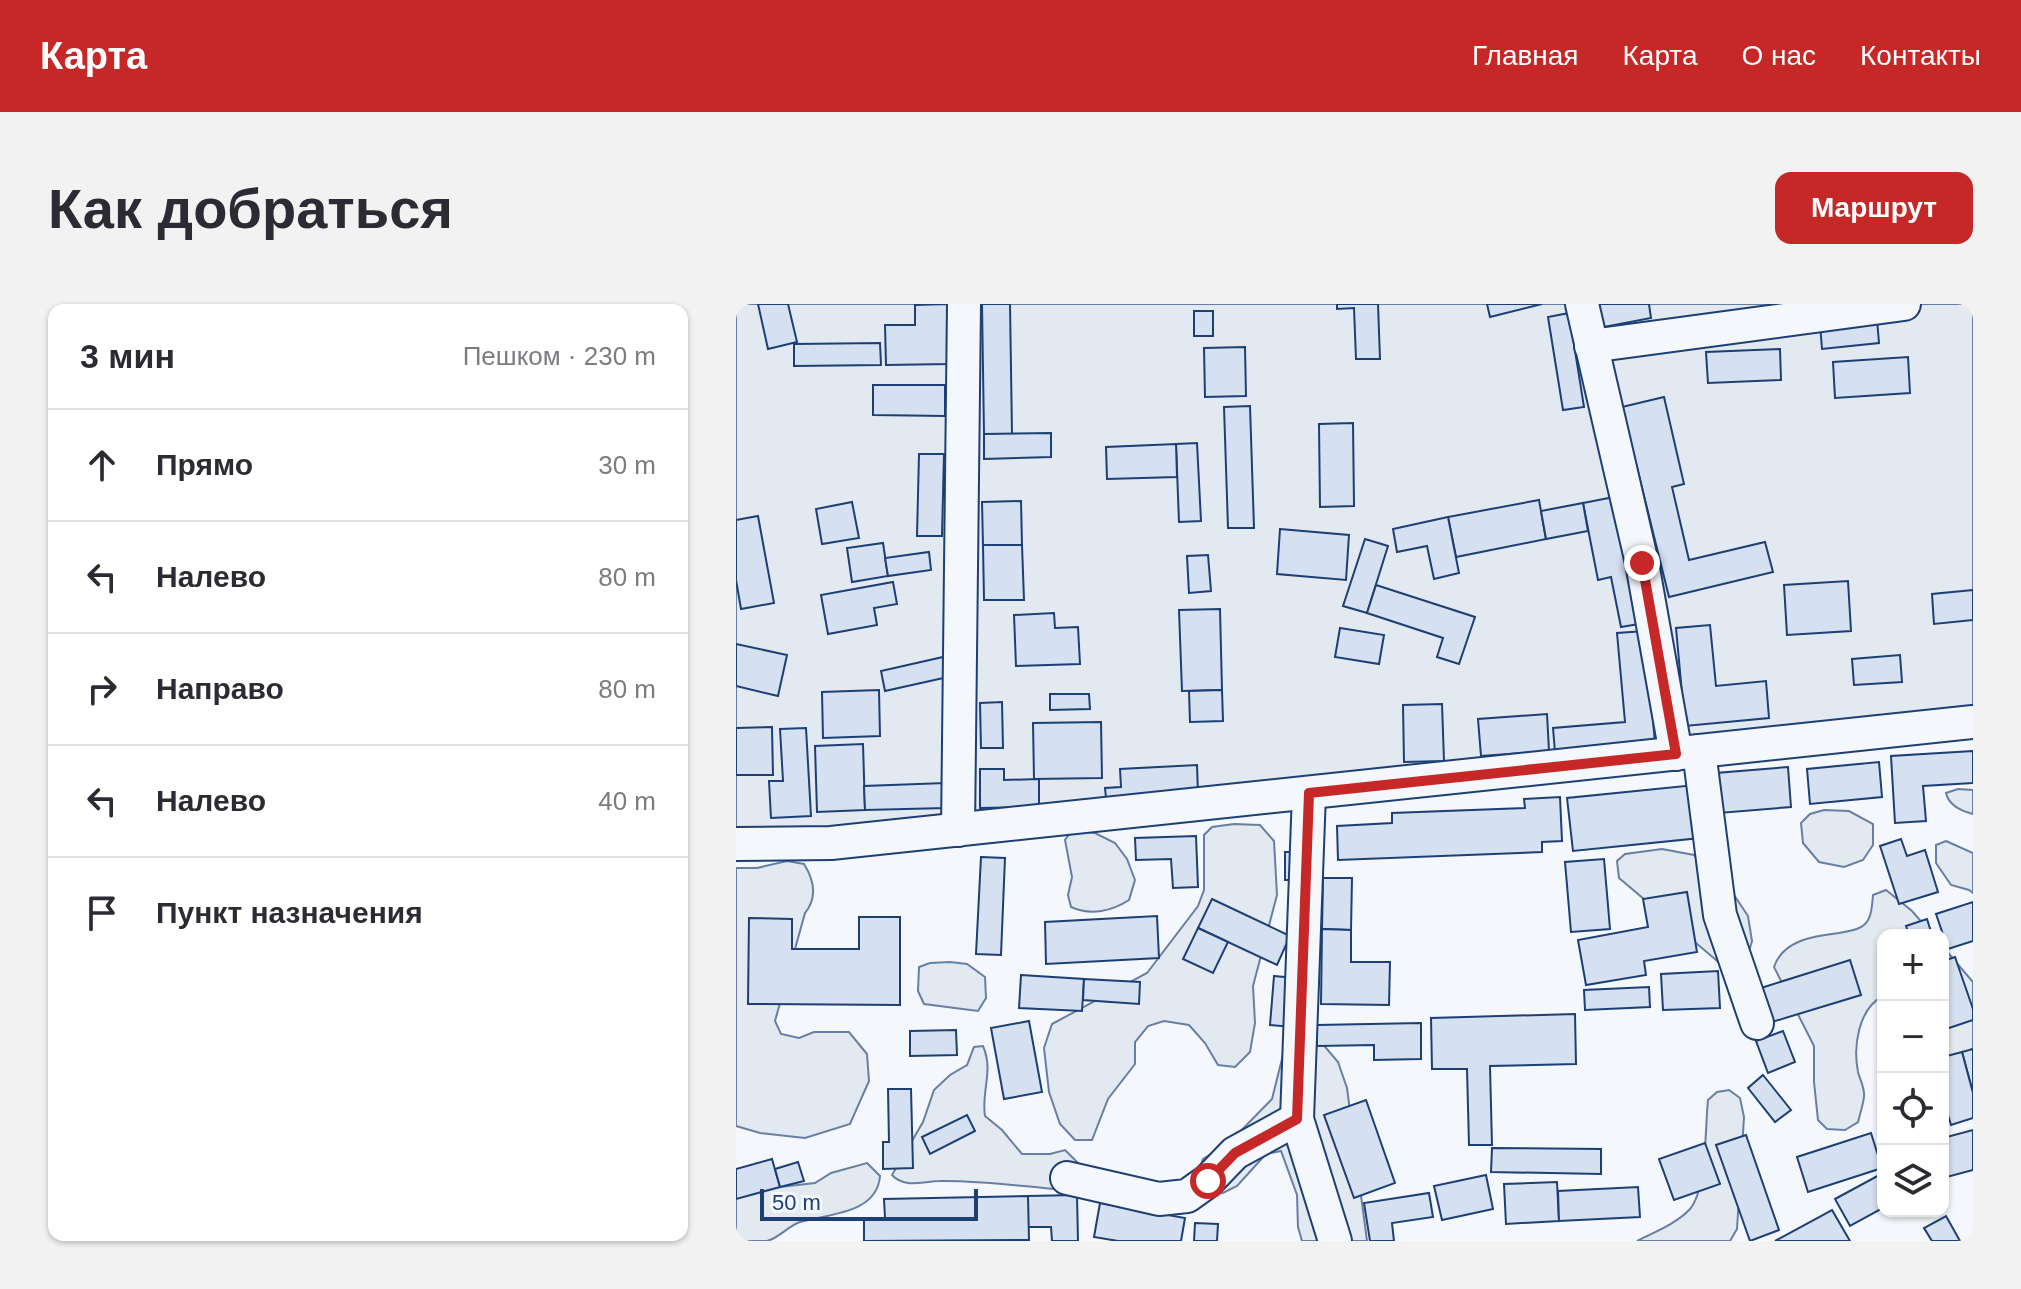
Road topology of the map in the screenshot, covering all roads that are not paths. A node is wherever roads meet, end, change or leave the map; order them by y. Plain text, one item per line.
1 (964, 304) edge
2 (1582, 304) edge
3 (1904, 304) edge
4 (1591, 346) junction
5 (1973, 722) edge
6 (1688, 753) junction
7 (1309, 793) junction
8 (958, 830) junction
9 (736, 844) edge
10 (1757, 1023) dead end
11 (1297, 1119) junction
12 (1067, 1178) dead end
13 (1335, 1241) edge

1 - 8 street
2 - 4 street
3 - 4 street
4 - 6 street
5 - 6 street
6 - 7 street
6 - 10 street
7 - 8 street
7 - 11 street
8 - 9 street
11 - 12 street
11 - 13 street

